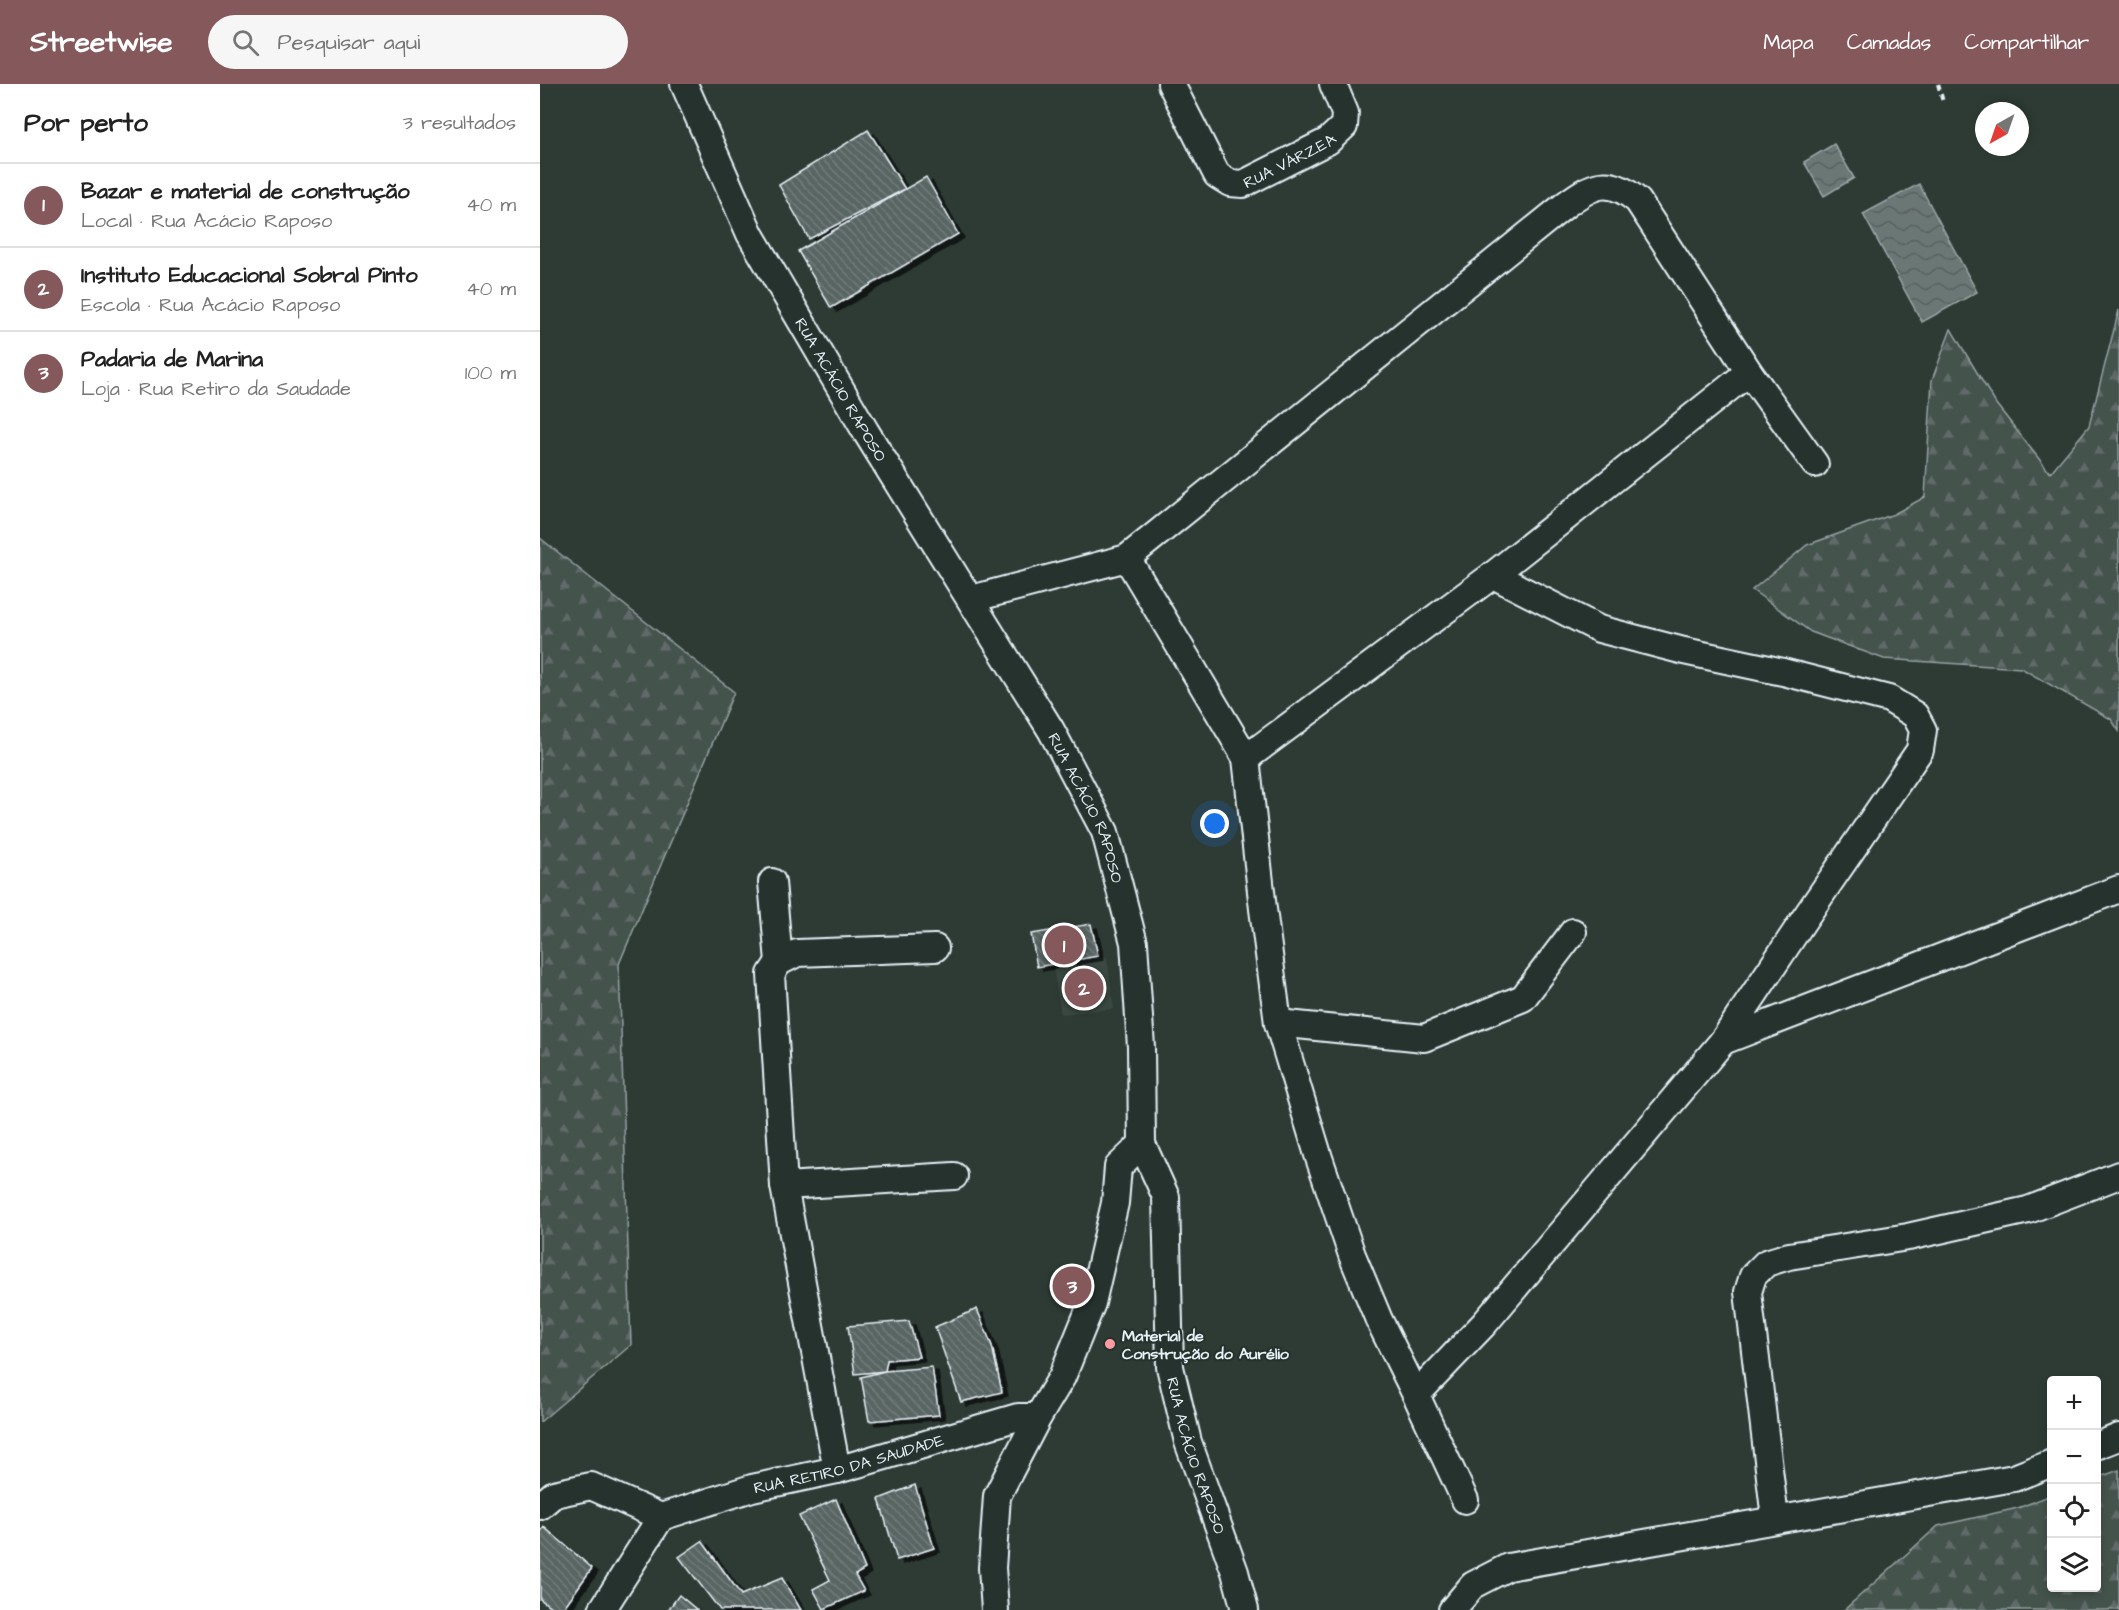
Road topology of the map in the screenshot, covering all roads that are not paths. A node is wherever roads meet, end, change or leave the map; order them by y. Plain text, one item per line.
1 (684, 84) edge
2 (1171, 84) edge
3 (1333, 84) edge
4 (1749, 372) junction
5 (1815, 464) dead end
6 (1127, 558) junction
7 (1492, 575) junction
8 (971, 599) junction
9 (1246, 758) junction
10 (772, 882) dead end
11 (2119, 889) edge
12 (1573, 932) dead end
13 (935, 948) dead end
14 (779, 962) junction
15 (1278, 1023) junction
16 (1723, 1041) junction
17 (1142, 1144) junction
18 (2119, 1174) edge
19 (954, 1176) dead end
20 (784, 1186) junction
21 (1416, 1395) junction
22 (1038, 1417) junction
23 (2119, 1437) edge
24 (2101, 1444) edge
25 (2047, 1465) edge
26 (837, 1470) junction
27 (1465, 1500) dead end
28 (540, 1506) edge
29 (661, 1517) junction
30 (1775, 1519) junction
31 (602, 1610) edge
32 (995, 1610) edge
33 (1245, 1610) edge
34 (1452, 1610) edge

1 - 8 street, RUA ACÁCIO RAPOSO
2 - 3 street, RUA VÁRZEA
4 - 5 street
4 - 6 street
4 - 7 street
6 - 8 street
6 - 9 street
7 - 9 street
7 - 16 street
8 - 17 street, RUA ACÁCIO RAPOSO
9 - 15 street
10 - 14 street
11 - 16 street
12 - 15 street
13 - 14 street
14 - 20 street
15 - 21 street
16 - 21 street
17 - 22 street
17 - 33 street, RUA ACÁCIO RAPOSO
18 - 30 street
19 - 20 street
20 - 26 street
21 - 27 street
22 - 26 street, RUA RETIRO DA SAUDADE
22 - 32 street
23 - 24 street
25 - 30 street
26 - 29 street, RUA RETIRO DA SAUDADE
28 - 29 street
29 - 31 street
30 - 34 street

